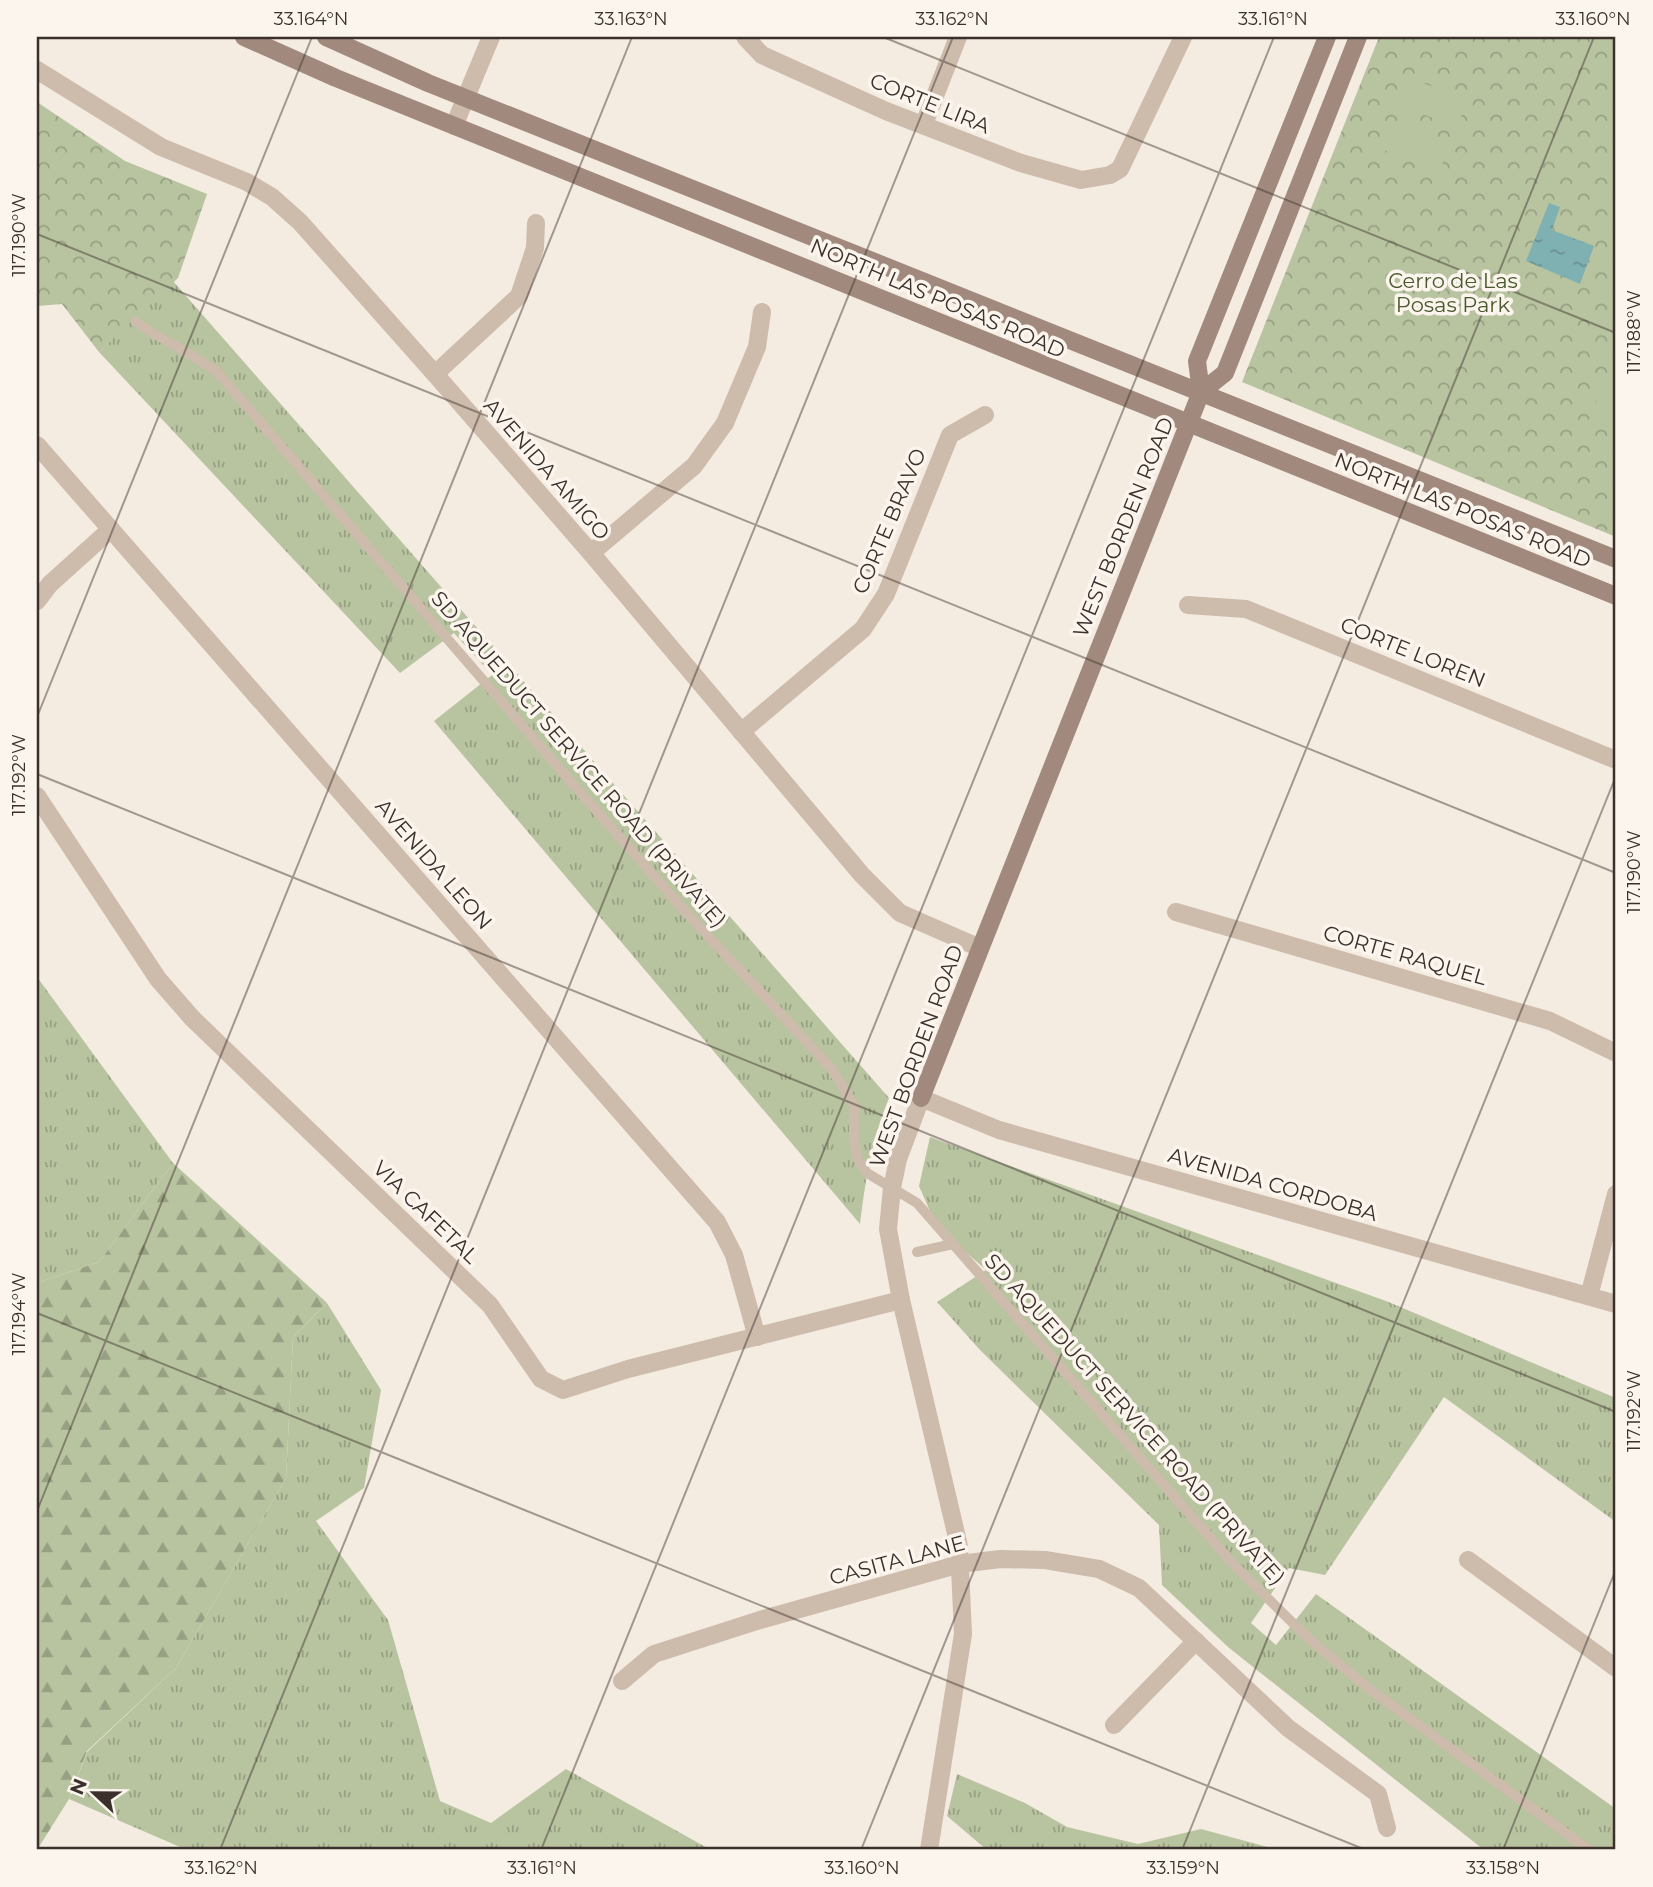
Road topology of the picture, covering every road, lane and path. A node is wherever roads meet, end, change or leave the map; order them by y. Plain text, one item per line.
1 (244, 37) edge
2 (326, 37) edge
3 (491, 37) edge
4 (745, 37) edge
5 (958, 37) edge
6 (1183, 37) edge
7 (1327, 37) edge
8 (1358, 37) edge
9 (37, 70) edge
10 (466, 98) junction
11 (924, 124) junction
12 (454, 126) junction
13 (536, 223) dead end
14 (762, 312) dead end
15 (136, 322) dead end
16 (435, 374) junction
17 (1201, 392) junction
18 (985, 415) dead end
19 (1188, 424) junction
20 (37, 444) edge
21 (111, 528) junction
22 (590, 553) junction
23 (1616, 559) edge
24 (1616, 596) edge
25 (37, 601) edge
26 (1188, 604) dead end
27 (741, 732) junction
28 (1616, 760) edge
29 (37, 796) edge
30 (1176, 912) dead end
31 (980, 948) junction
32 (1616, 1053) edge
33 (921, 1098) junction
34 (892, 1188) junction
35 (1616, 1194) edge
36 (953, 1244) junction
37 (917, 1252) dead end
38 (1589, 1296) junction
39 (901, 1300) junction
40 (1616, 1304) edge
41 (757, 1337) junction
42 (1468, 1560) dead end
43 (960, 1564) junction
44 (1196, 1641) junction
45 (1616, 1668) edge
46 (622, 1681) dead end
47 (1114, 1725) dead end
48 (1387, 1828) dead end
49 (929, 1850) edge
50 (1589, 1850) edge

1 - 12 street, NORTH LAS POSAS ROAD
2 - 10 street, NORTH LAS POSAS ROAD
3 - 10 street
4 - 11 street, CORTE LIRA
5 - 11 street
6 - 11 street, CORTE LIRA
7 - 17 street, WEST BORDEN ROAD
8 - 17 street, WEST BORDEN ROAD
9 - 16 street, AVENIDA AMIGO
10 - 12 street
10 - 17 street, NORTH LAS POSAS ROAD
12 - 19 street, NORTH LAS POSAS ROAD
13 - 16 street
14 - 22 street
15 - 34 lane, SD AQUEDUCT SERVICE ROAD (PRIVATE)
16 - 22 street, AVENIDA AMIGO
17 - 19 street, WEST BORDEN ROAD
17 - 23 street, NORTH LAS POSAS ROAD
18 - 27 street, CORTE BRAVO
19 - 24 street, NORTH LAS POSAS ROAD
19 - 31 street, WEST BORDEN ROAD
20 - 21 street, AVENIDA LEON
21 - 25 street
21 - 41 street, AVENIDA LEON
22 - 27 street, AVENIDA AMIGO
26 - 28 street, CORTE LOREN
27 - 31 street, AVENIDA AMIGO
29 - 41 street, VIA CAFETAL
30 - 32 street, CORTE RAQUEL
31 - 33 street, WEST BORDEN ROAD
33 - 34 street, WEST BORDEN ROAD
33 - 38 street, AVENIDA CORDOBA
34 - 36 lane, SD AQUEDUCT SERVICE ROAD (PRIVATE)
34 - 39 street, WEST BORDEN ROAD
35 - 38 street
36 - 37 lane
36 - 50 lane, SD AQUEDUCT SERVICE ROAD (PRIVATE)
38 - 40 street, AVENIDA CORDOBA
39 - 41 street, VIA CAFETAL
39 - 43 street, WEST BORDEN ROAD
42 - 45 street
43 - 44 street, CASITA LANE
43 - 46 street, CASITA LANE
43 - 49 street, WEST BORDEN ROAD
44 - 47 street
44 - 48 street, CASITA LANE

